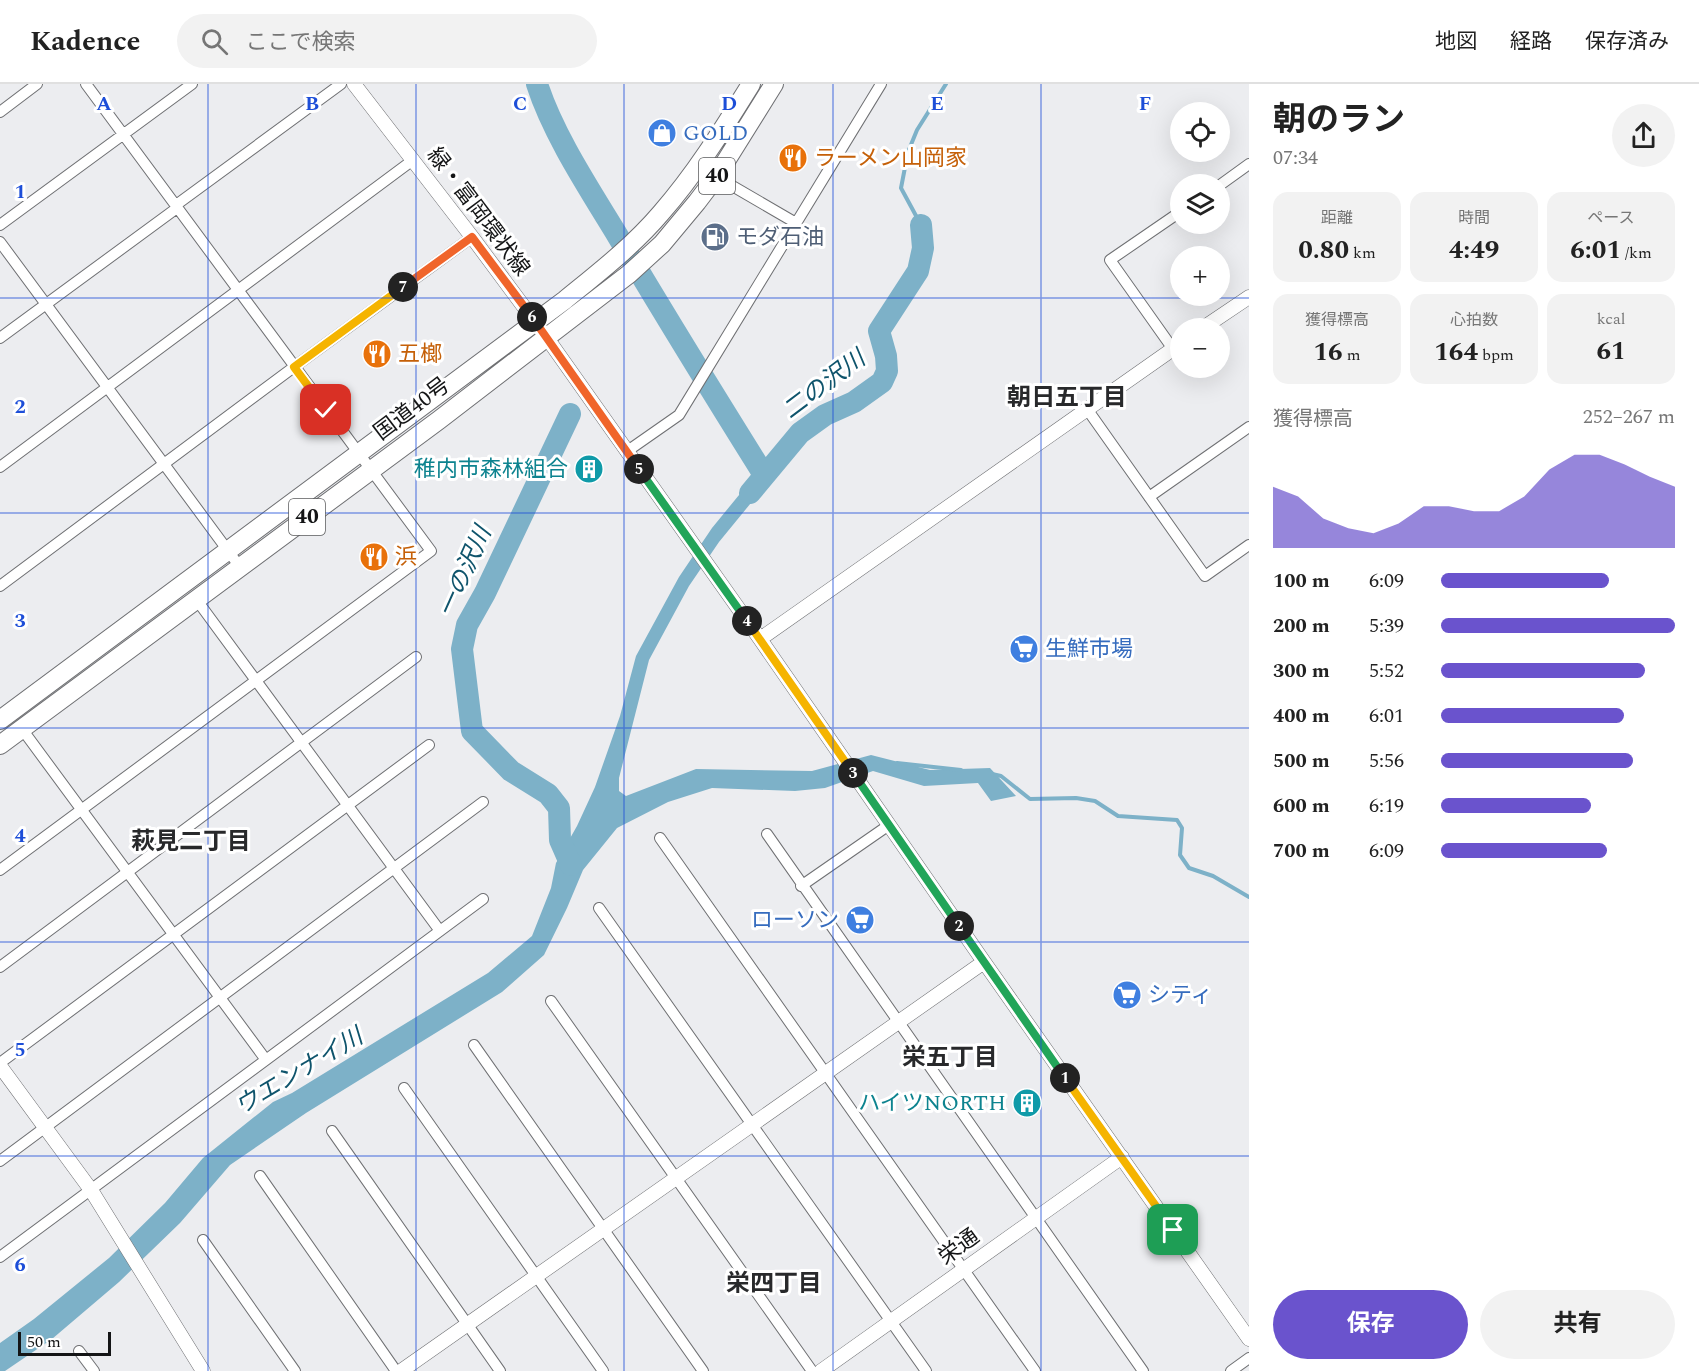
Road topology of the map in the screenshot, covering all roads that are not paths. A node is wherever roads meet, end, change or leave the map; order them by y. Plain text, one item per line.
1 (37, 84) edge
2 (86, 84) edge
3 (192, 84) edge
4 (341, 84) edge
5 (354, 84) edge
6 (751, 84) edge
7 (774, 84) edge
8 (881, 84) edge
9 (0, 112) edge
10 (123, 135) junction
11 (413, 160) junction
12 (1249, 164) edge
13 (698, 166) junction
14 (716, 177) junction
15 (1230, 177) edge
16 (177, 207) junction
17 (1170, 219) edge
18 (796, 223) junction
19 (0, 225) edge
20 (472, 237) junction
21 (0, 243) edge
22 (237, 290) junction
23 (1249, 297) edge
24 (46, 304) junction
25 (1218, 318) edge
26 (535, 322) junction
27 (0, 338) edge
28 (547, 338) junction
29 (1170, 338) edge
30 (1170, 352) edge
31 (294, 367) junction
32 (107, 388) junction
33 (1087, 410) junction
34 (1249, 427) edge
35 (626, 452) junction
36 (357, 454) junction
37 (163, 464) junction
38 (0, 467) edge
39 (370, 471) junction
40 (1149, 497) junction
41 (1249, 545) edge
42 (228, 550) junction
43 (240, 567) junction
44 (0, 586) edge
45 (196, 599) junction
46 (760, 639) junction
47 (416, 657) dead end
48 (255, 681) junction
49 (0, 720) edge
50 (22, 729) junction
51 (301, 743) junction
52 (0, 745) edge
53 (429, 745) dead end
54 (483, 802) dead end
55 (347, 805) junction
56 (81, 809) junction
57 (889, 825) junction
58 (767, 834) dead end
59 (660, 838) dead end
60 (393, 868) junction
61 (0, 870) edge
62 (127, 872) junction
63 (801, 886) junction
64 (483, 899) dead end
65 (599, 908) dead end
66 (440, 931) junction
67 (173, 934) junction
68 (984, 962) junction
69 (0, 967) edge
70 (220, 996) junction
71 (550, 1001) dead end
72 (898, 1022) junction
73 (474, 1045) dead end
74 (266, 1060) junction
75 (0, 1064) edge
76 (825, 1073) junction
77 (404, 1088) dead end
78 (752, 1124) junction
79 (45, 1127) junction
80 (332, 1131) dead end
81 (1122, 1157) junction
82 (0, 1161) edge
83 (260, 1176) dead end
84 (676, 1178) junction
85 (92, 1190) junction
86 (1036, 1218) junction
87 (603, 1229) junction
88 (203, 1240) dead end
89 (0, 1257) edge
90 (963, 1270) junction
91 (536, 1276) junction
92 (891, 1321) junction
93 (467, 1324) junction
94 (1249, 1338) edge
95 (79, 1351) dead end
96 (1249, 1358) edge
97 (94, 1371) edge
98 (203, 1371) edge
99 (295, 1371) edge
100 (396, 1371) edge
101 (401, 1371) edge
102 (500, 1371) edge
103 (603, 1371) edge
104 (703, 1371) edge
105 (812, 1371) edge
106 (821, 1371) edge
107 (926, 1371) edge
108 (1035, 1371) edge
109 (1143, 1371) edge
110 (1231, 1371) edge

1 - 9 street
2 - 10 street
3 - 10 street
4 - 16 street
5 - 11 street, 緑・富岡環状線
6 - 13 highway, 国道40号 / 40
7 - 14 highway, 国道40号 / 40
8 - 18 street
10 - 16 street
10 - 19 street
11 - 20 street, 緑・富岡環状線
11 - 22 street
12 - 15 street
13 - 14 street
13 - 26 highway, 国道40号 / 40
14 - 18 street
14 - 28 highway, 国道40号 / 40
16 - 22 street
16 - 24 street
17 - 29 street
18 - 35 street
20 - 26 street, 緑・富岡環状線
20 - 31 street
21 - 24 street
22 - 31 street
22 - 32 street
23 - 25 street
24 - 27 street
24 - 32 street
26 - 28 street, 緑・富岡環状線
26 - 36 highway, 国道40号 / 40
28 - 35 street, 緑・富岡環状線
28 - 39 highway, 国道40号 / 40
30 - 33 street
31 - 36 street
31 - 37 street
32 - 37 street
32 - 38 street
33 - 40 street
33 - 46 street
34 - 40 street
35 - 46 street, 緑・富岡環状線
36 - 39 street
36 - 42 highway, 国道40号 / 40
37 - 42 street
37 - 44 street
39 - 43 highway, 国道40号 / 40
39 - 48 street
40 - 41 street
42 - 43 street
42 - 49 highway, 国道40号 / 40
43 - 45 highway, 国道40号 / 40
45 - 48 street
45 - 50 highway, 国道40号 / 40
46 - 57 street, 緑・富岡環状線
47 - 51 street
48 - 51 street
48 - 56 street
50 - 52 highway, 国道40号 / 40
50 - 56 street
51 - 55 street
51 - 62 street
53 - 55 street
54 - 60 street
55 - 60 street
55 - 67 street
56 - 61 street
56 - 62 street
57 - 63 street
57 - 68 street, 緑・富岡環状線
58 - 63 street
59 - 76 street
60 - 66 street
60 - 70 street
62 - 67 street
62 - 69 street
63 - 72 street
64 - 66 street
65 - 78 street
66 - 74 street
67 - 70 street
67 - 75 street
68 - 72 street
68 - 81 street, 緑・富岡環状線
70 - 74 street
70 - 79 street
71 - 84 street
72 - 76 street
72 - 86 street
73 - 87 street
74 - 85 street
75 - 79 street
76 - 78 street
76 - 90 street
77 - 91 street
78 - 84 street
78 - 92 street
79 - 82 street
79 - 85 street
80 - 93 street
81 - 86 street, 栄通
81 - 94 street, 緑・富岡環状線
83 - 100 street
84 - 87 street
84 - 105 street
85 - 89 street
85 - 98 street
86 - 90 street, 栄通
86 - 109 street
87 - 91 street
87 - 104 street
88 - 99 street
90 - 92 street, 栄通
90 - 108 street
91 - 93 street
91 - 103 street
92 - 106 street, 栄通
92 - 107 street
93 - 101 street
93 - 102 street
95 - 97 street
96 - 110 street

